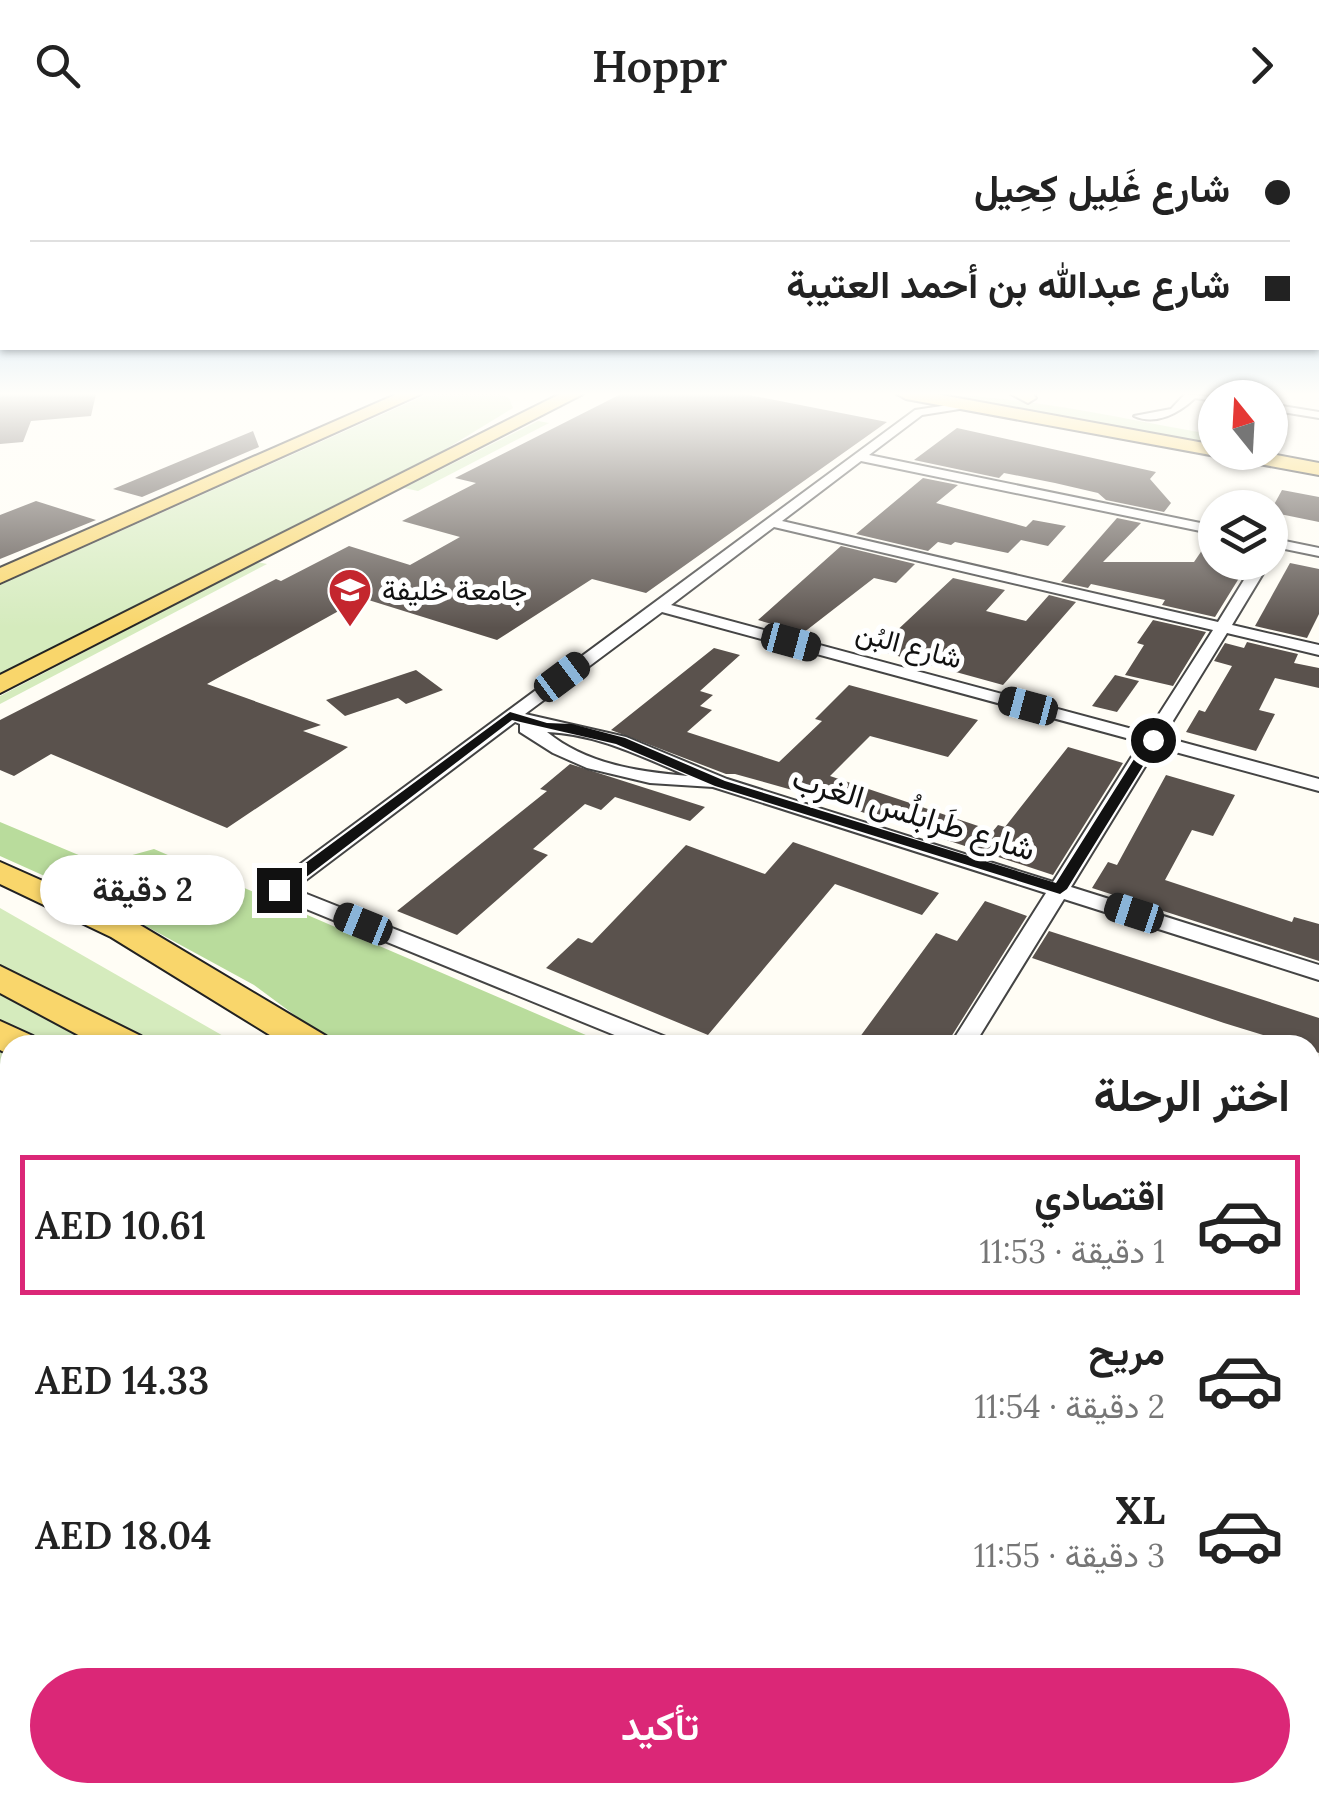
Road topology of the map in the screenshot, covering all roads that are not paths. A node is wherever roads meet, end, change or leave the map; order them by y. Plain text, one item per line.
1 (237, 472) edge
2 (418, 472) edge
3 (838, 472) edge
4 (936, 472) edge
5 (771, 522) junction
6 (1198, 526) edge
7 (1288, 547) edge
8 (1319, 552) edge
9 (0, 576) edge
10 (1252, 580) edge
11 (658, 606) junction
12 (1222, 628) junction
13 (1319, 650) edge
14 (0, 685) edge
15 (507, 718) junction
16 (1153, 740) junction
17 (720, 784) junction
18 (1319, 784) edge
19 (0, 872) edge
20 (1060, 889) junction
21 (1319, 973) edge
22 (0, 978) edge
23 (109, 1035) edge
24 (298, 1035) edge
25 (637, 1035) edge
26 (968, 1035) edge

1 - 9 main road
2 - 14 main road
3 - 5 street
4 - 6 street
5 - 11 street
5 - 12 street
7 - 8 street
10 - 12 street
11 - 15 street
11 - 16 street, شارع البُن
12 - 13 street
12 - 16 street
15 - 17 street, شارع طَرابلُس الغرب
15 - 17 street, شارع طَرابلُس الغرب
15 - 25 street
16 - 18 street, شارع البُن
16 - 20 street
17 - 20 street, شارع طَرابلُس الغرب
19 - 24 main road
20 - 21 street, شارع طَرابلُس الغرب
20 - 26 street
22 - 23 main road

